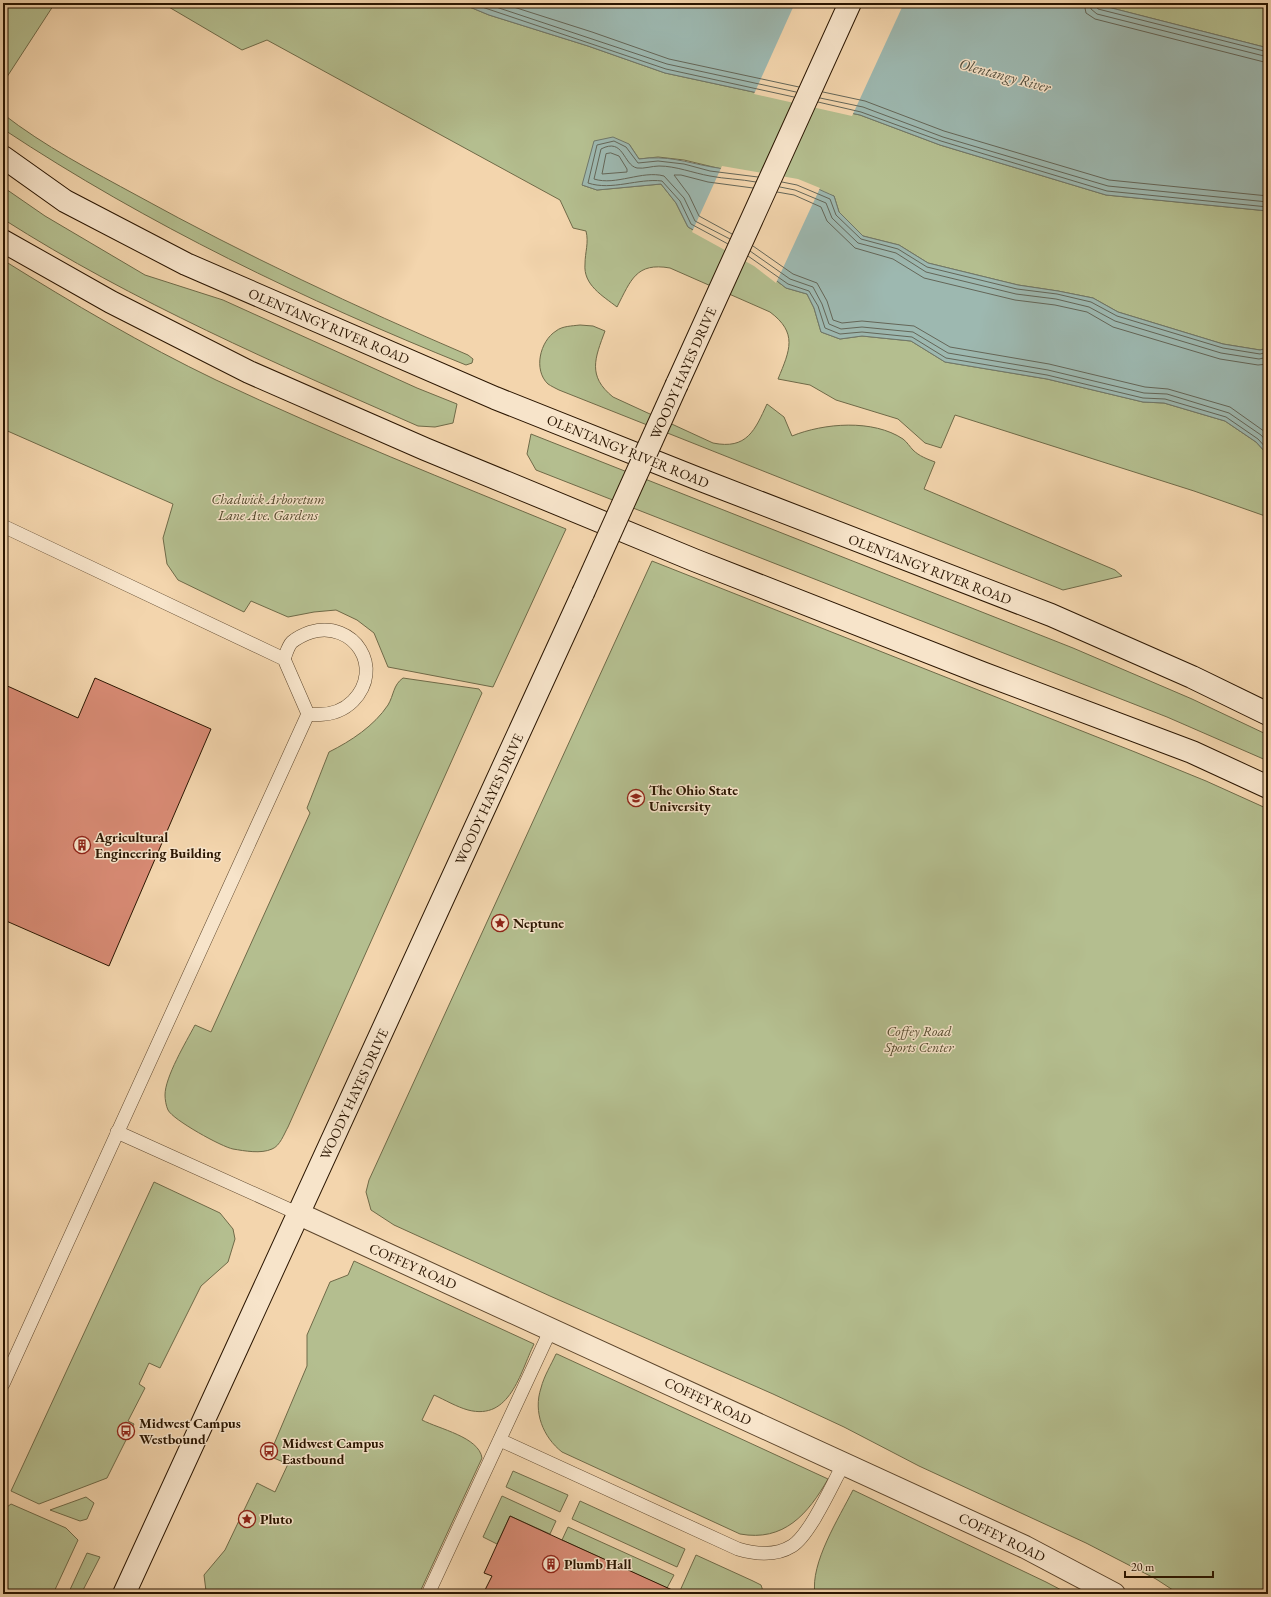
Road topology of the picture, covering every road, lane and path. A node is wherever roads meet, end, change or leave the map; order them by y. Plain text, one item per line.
1 (850, 3) edge
2 (3, 158) edge
3 (3, 241) edge
4 (3, 526) edge
5 (284, 659) junction
6 (308, 714) junction
7 (1268, 714) edge
8 (1268, 787) edge
9 (117, 1132) junction
10 (299, 1214) junction
11 (551, 1329) junction
12 (3, 1384) edge
13 (500, 1440) junction
14 (844, 1464) junction
15 (124, 1594) edge
16 (428, 1594) edge
17 (1114, 1594) edge

1 - 10 main road, WOODY HAYES DRIVE, bridge
2 - 7 main road, OLENTANGY RIVER ROAD
3 - 8 main road
4 - 5 lane
5 - 6 lane
5 - 6 lane
6 - 9 lane
9 - 10 lane
9 - 12 lane
10 - 11 main road, COFFEY ROAD
10 - 15 main road, WOODY HAYES DRIVE
11 - 13 lane
11 - 14 main road, COFFEY ROAD
13 - 14 lane
13 - 16 lane
14 - 17 main road, COFFEY ROAD

